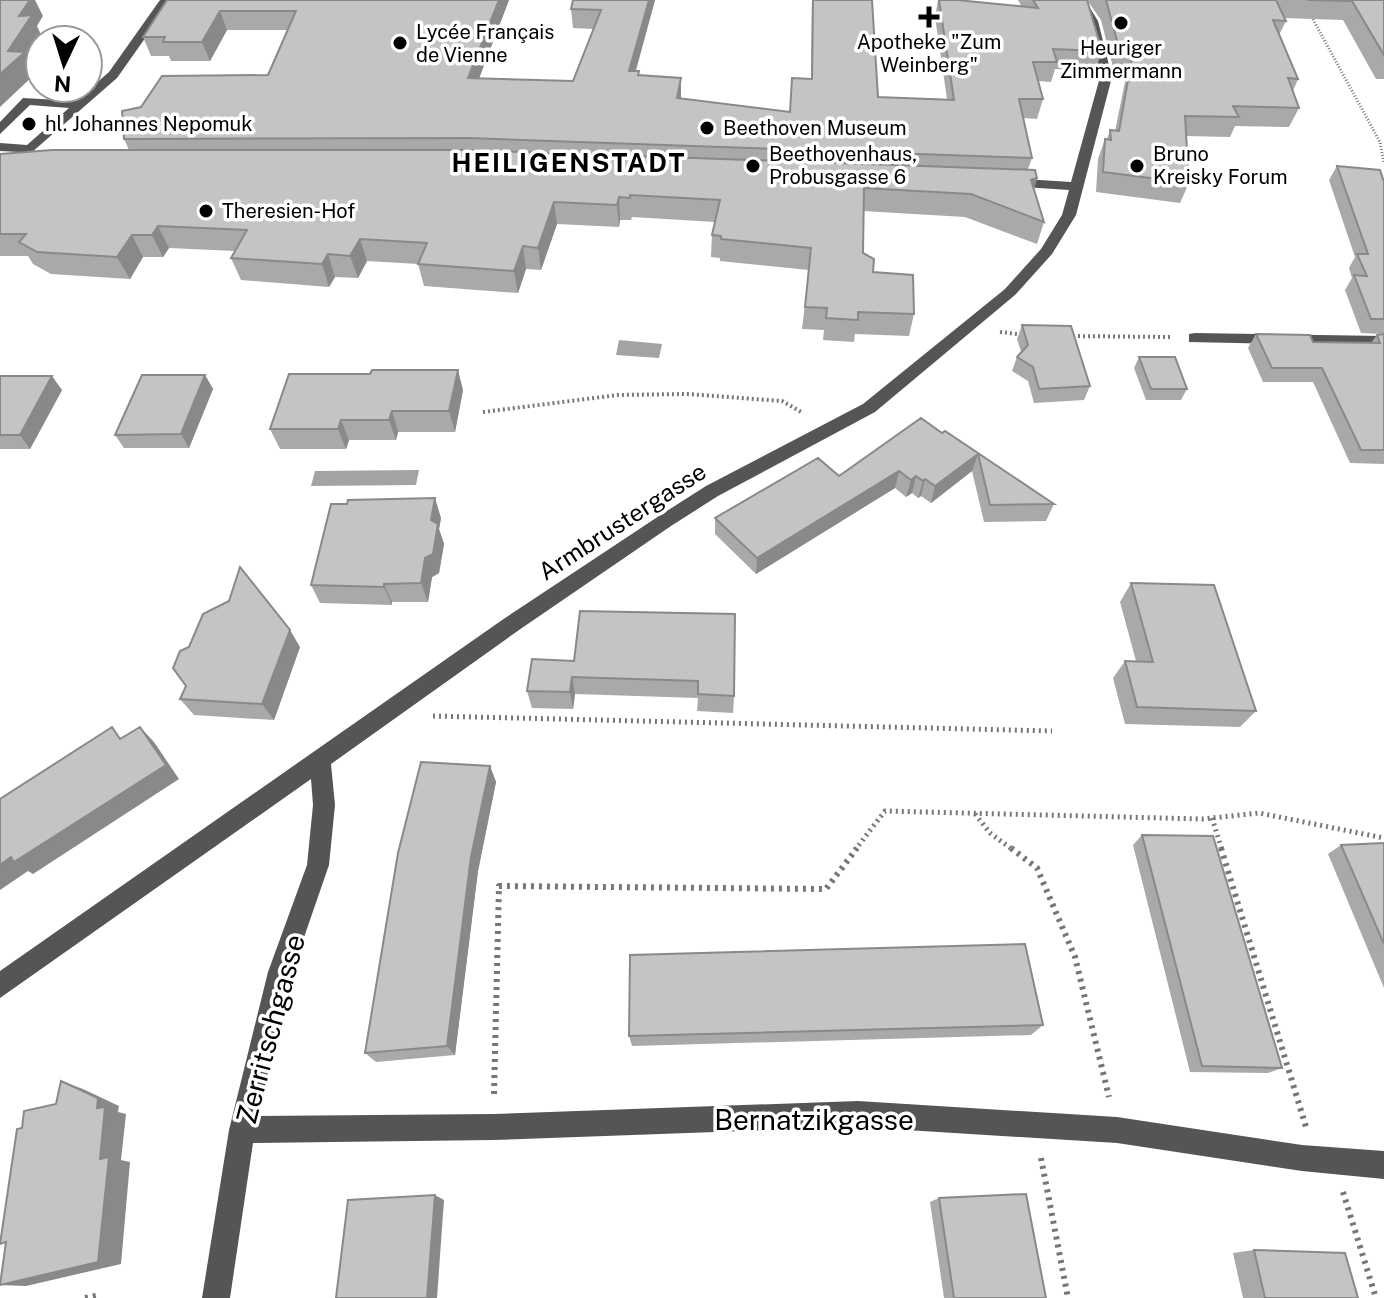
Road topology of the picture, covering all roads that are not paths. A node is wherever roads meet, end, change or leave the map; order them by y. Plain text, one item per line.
1 (166, 0) edge
2 (1079, 0) edge
3 (77, 105) junction
4 (0, 130) edge
5 (0, 147) edge
6 (30, 155) junction
7 (0, 176) edge
8 (989, 182) edge
9 (1077, 186) junction
10 (1195, 338) road end
11 (1384, 341) edge
12 (320, 762) junction
13 (0, 986) edge
14 (242, 1130) junction
15 (1384, 1165) edge
16 (216, 1298) edge

1 - 3 street
2 - 9 street, Armbrustergasse
3 - 4 street
3 - 6 street
5 - 6 street
6 - 7 street
8 - 9 street
9 - 12 street, Armbrustergasse
10 - 11 street
12 - 13 street, Armbrustergasse
12 - 14 street, Zerritschgasse
14 - 15 street, Bernatzikgasse
14 - 16 street, Zerritschgasse

